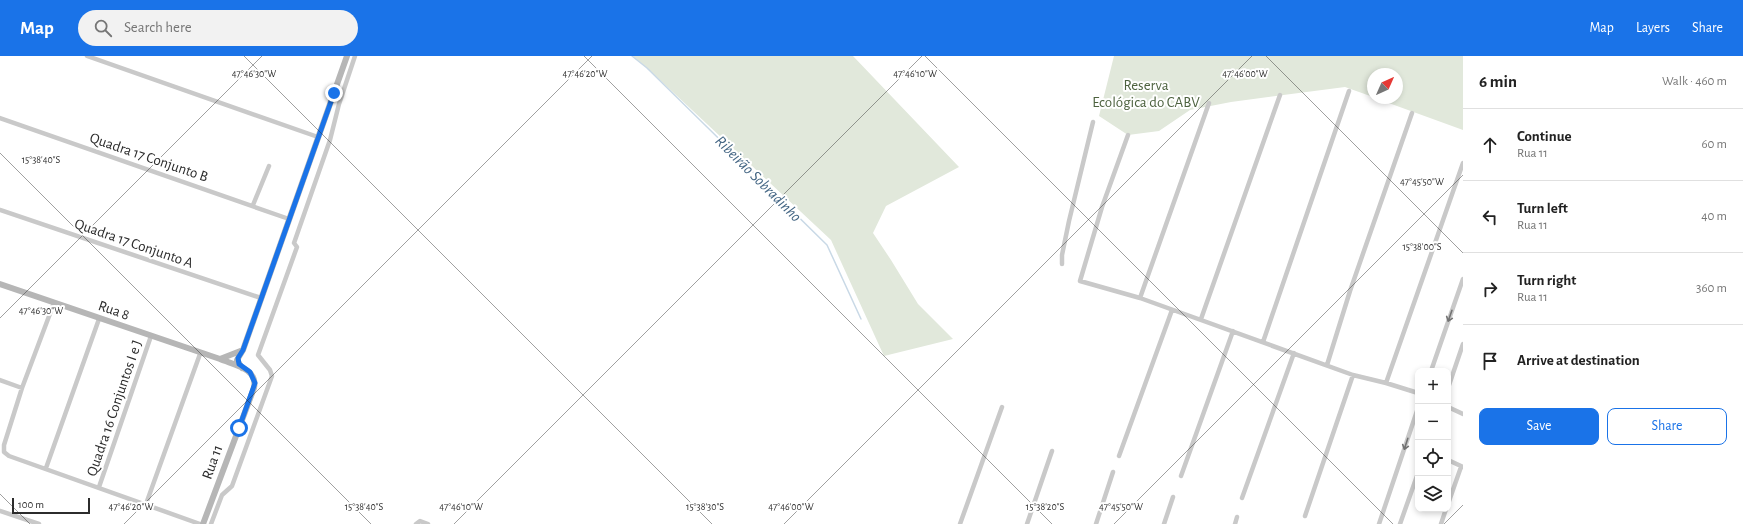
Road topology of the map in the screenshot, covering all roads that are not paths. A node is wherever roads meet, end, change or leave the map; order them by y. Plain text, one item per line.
1 (87, 56) edge
2 (347, 56) edge
3 (355, 56) edge
4 (1350, 90) dead end
5 (1280, 95) dead end
6 (1209, 103) dead end
7 (1412, 113) dead end
8 (0, 118) edge
9 (1093, 122) dead end
10 (1128, 135) dead end
11 (318, 137) junction
12 (1463, 163) edge
13 (269, 166) dead end
14 (253, 206) junction
15 (0, 210) edge
16 (289, 219) junction
17 (1062, 264) dead end
18 (1463, 279) edge
19 (0, 284) edge
20 (261, 298) junction
21 (1140, 298) junction
22 (54, 303) junction
23 (1172, 310) junction
24 (99, 318) junction
25 (1201, 319) junction
26 (1232, 331) junction
27 (151, 336) junction
28 (1263, 342) junction
29 (1463, 344) edge
30 (243, 350) junction
31 (1294, 353) junction
32 (200, 354) junction
33 (220, 360) junction
34 (1326, 365) junction
35 (242, 368) junction
36 (1432, 368) edge
37 (1353, 375) junction
38 (1451, 379) edge
39 (0, 380) edge
40 (1386, 383) junction
41 (22, 388) junction
42 (1415, 392) edge
43 (1002, 407) dead end
44 (1451, 408) edge
45 (1463, 414) edge
46 (1415, 417) edge
47 (1052, 451) dead end
48 (1119, 456) dead end
49 (1451, 462) edge
50 (1462, 467) edge
51 (46, 468) junction
52 (1113, 472) dead end
53 (1181, 476) dead end
54 (1417, 476) edge
55 (99, 487) junction
56 (1451, 496) edge
57 (1173, 497) dead end
58 (1242, 498) dead end
59 (146, 504) junction
60 (0, 511) edge
61 (1445, 512) edge
62 (1305, 516) dead end
63 (1237, 517) dead end
64 (26, 522) edge
65 (416, 523) edge
66 (40, 524) edge
67 (200, 524) edge
68 (203, 524) edge
69 (211, 524) edge
70 (428, 524) edge
71 (960, 524) edge
72 (1027, 524) edge
73 (1096, 524) edge
74 (1164, 524) edge
75 (1235, 524) edge
76 (1379, 524) edge
77 (1400, 524) edge
78 (1441, 524) edge

1 - 11 street
2 - 11 main road
3 - 69 street
4 - 28 street
5 - 25 street
6 - 21 street
7 - 34 street
8 - 14 street, Quadra 17 Conjunto B
9 - 17 street
10 - 21 street
11 - 16 main road
12 - 40 street
13 - 14 street
14 - 16 street, Quadra 17 Conjunto B
15 - 20 street, Quadra 17 Conjunto A
16 - 20 main road
18 -> 36 street
19 - 22 main road, Rua 8
20 - 30 main road
21 - 23 street
22 - 24 main road, Rua 8
22 - 41 street
23 - 25 street
23 - 48 street
24 - 27 main road, Rua 8
24 - 51 street
25 - 26 street
26 - 28 street
26 - 53 street
27 - 32 main road, Rua 8
27 - 55 street, Quadra 16 Conjuntos I e J
28 - 31 street
29 - 38 street
30 - 33 main road
30 - 35 main road
31 - 34 street
31 - 58 street
32 - 33 main road, Rua 8
32 - 59 street
33 - 35 main road, Rua 11
34 - 37 street
35 - 68 main road, Rua 11
37 - 40 street
37 - 62 street
39 - 41 street
40 - 42 street
41 - 51 street
43 - 71 street
44 - 45 street
46 -> 76 street
47 - 72 street
49 - 50 street
50 - 56 street
51 - 55 street
52 - 73 street
54 - 77 street
55 - 59 street
57 - 74 street
59 - 67 street
60 - 64 street
61 - 78 street
63 - 75 street
64 - 66 street
65 - 70 street

